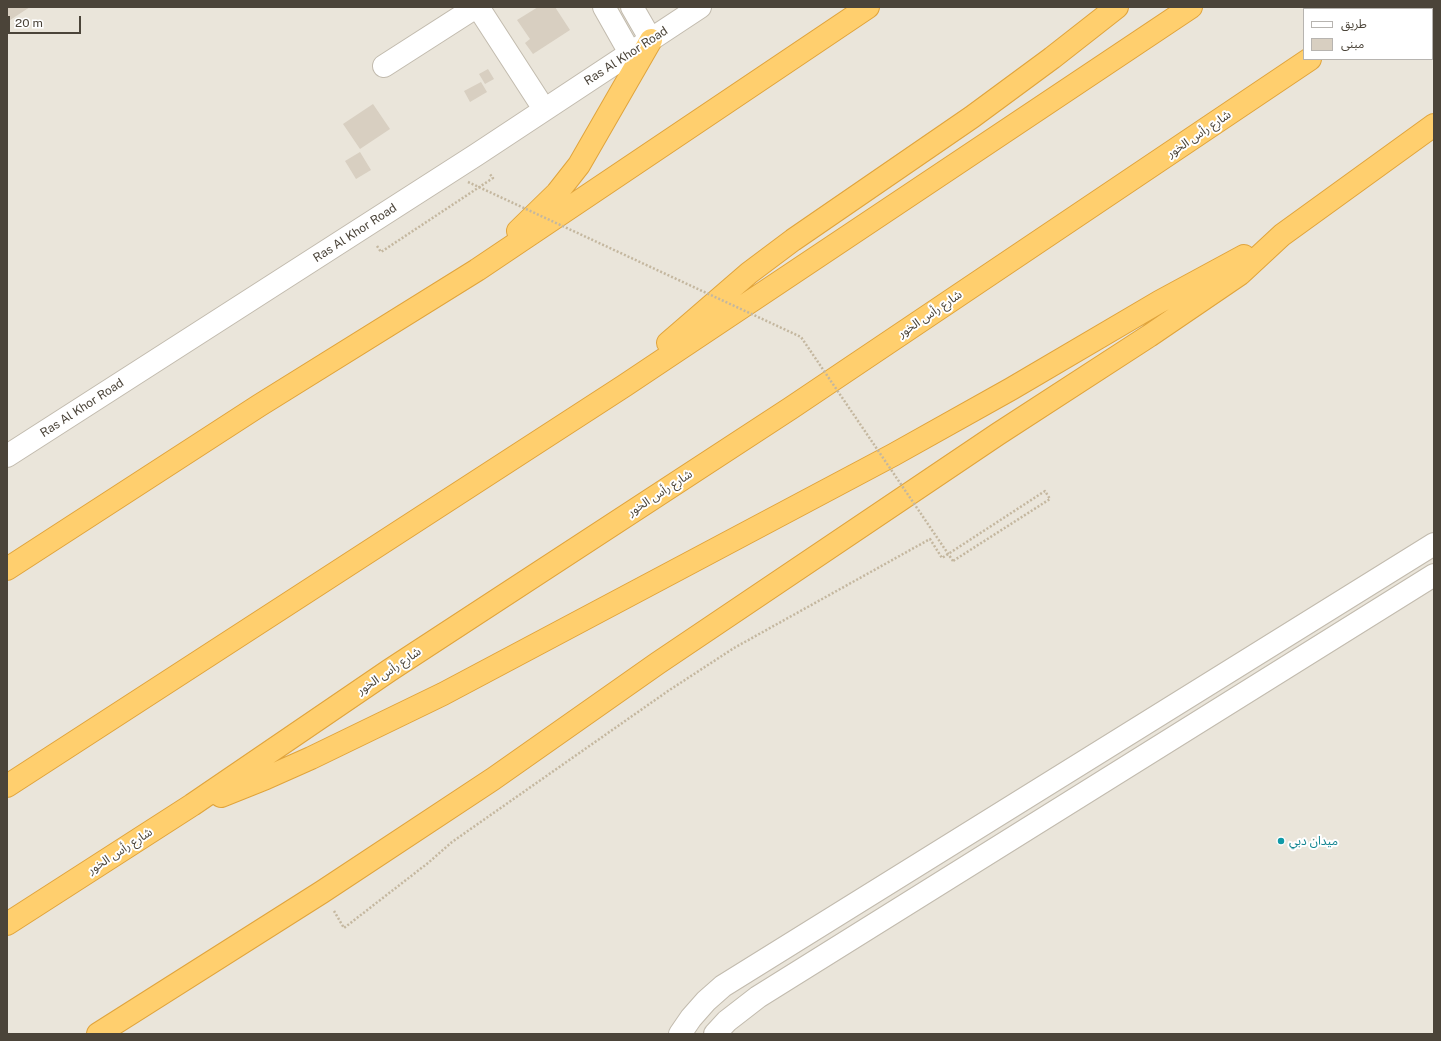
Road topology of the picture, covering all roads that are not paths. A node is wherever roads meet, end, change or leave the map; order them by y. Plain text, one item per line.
1 (477, 7) edge
2 (604, 7) edge
3 (632, 7) edge
4 (700, 7) edge
5 (868, 7) edge
6 (1117, 7) edge
7 (1191, 7) edge
8 (651, 40) junction
9 (630, 53) junction
10 (1309, 60) edge
11 (384, 66) dead end
12 (544, 109) junction
13 (1434, 125) edge
14 (1282, 235) junction
15 (477, 270) junction
16 (624, 386) junction
17 (7, 456) edge
18 (1434, 544) edge
19 (7, 570) edge
20 (1434, 575) edge
21 (7, 786) edge
22 (192, 805) junction
23 (7, 924) edge
24 (98, 1034) edge
25 (680, 1034) edge
26 (715, 1034) edge

1 - 11 street
1 - 12 street
2 - 9 street
3 - 8 street
4 - 8 street, Ras Al Khor Road
5 - 15 highway
6 - 16 highway
7 - 16 highway
8 - 9 street, Ras Al Khor Road
8 - 15 highway
9 - 12 street, Ras Al Khor Road
10 - 22 highway, شارع رأس الخور
12 - 17 street, Ras Al Khor Road
13 - 14 highway
14 - 22 highway
14 - 24 highway
15 - 19 highway
16 - 21 highway
18 - 25 street
20 - 26 street
22 - 23 highway, شارع رأس الخور

